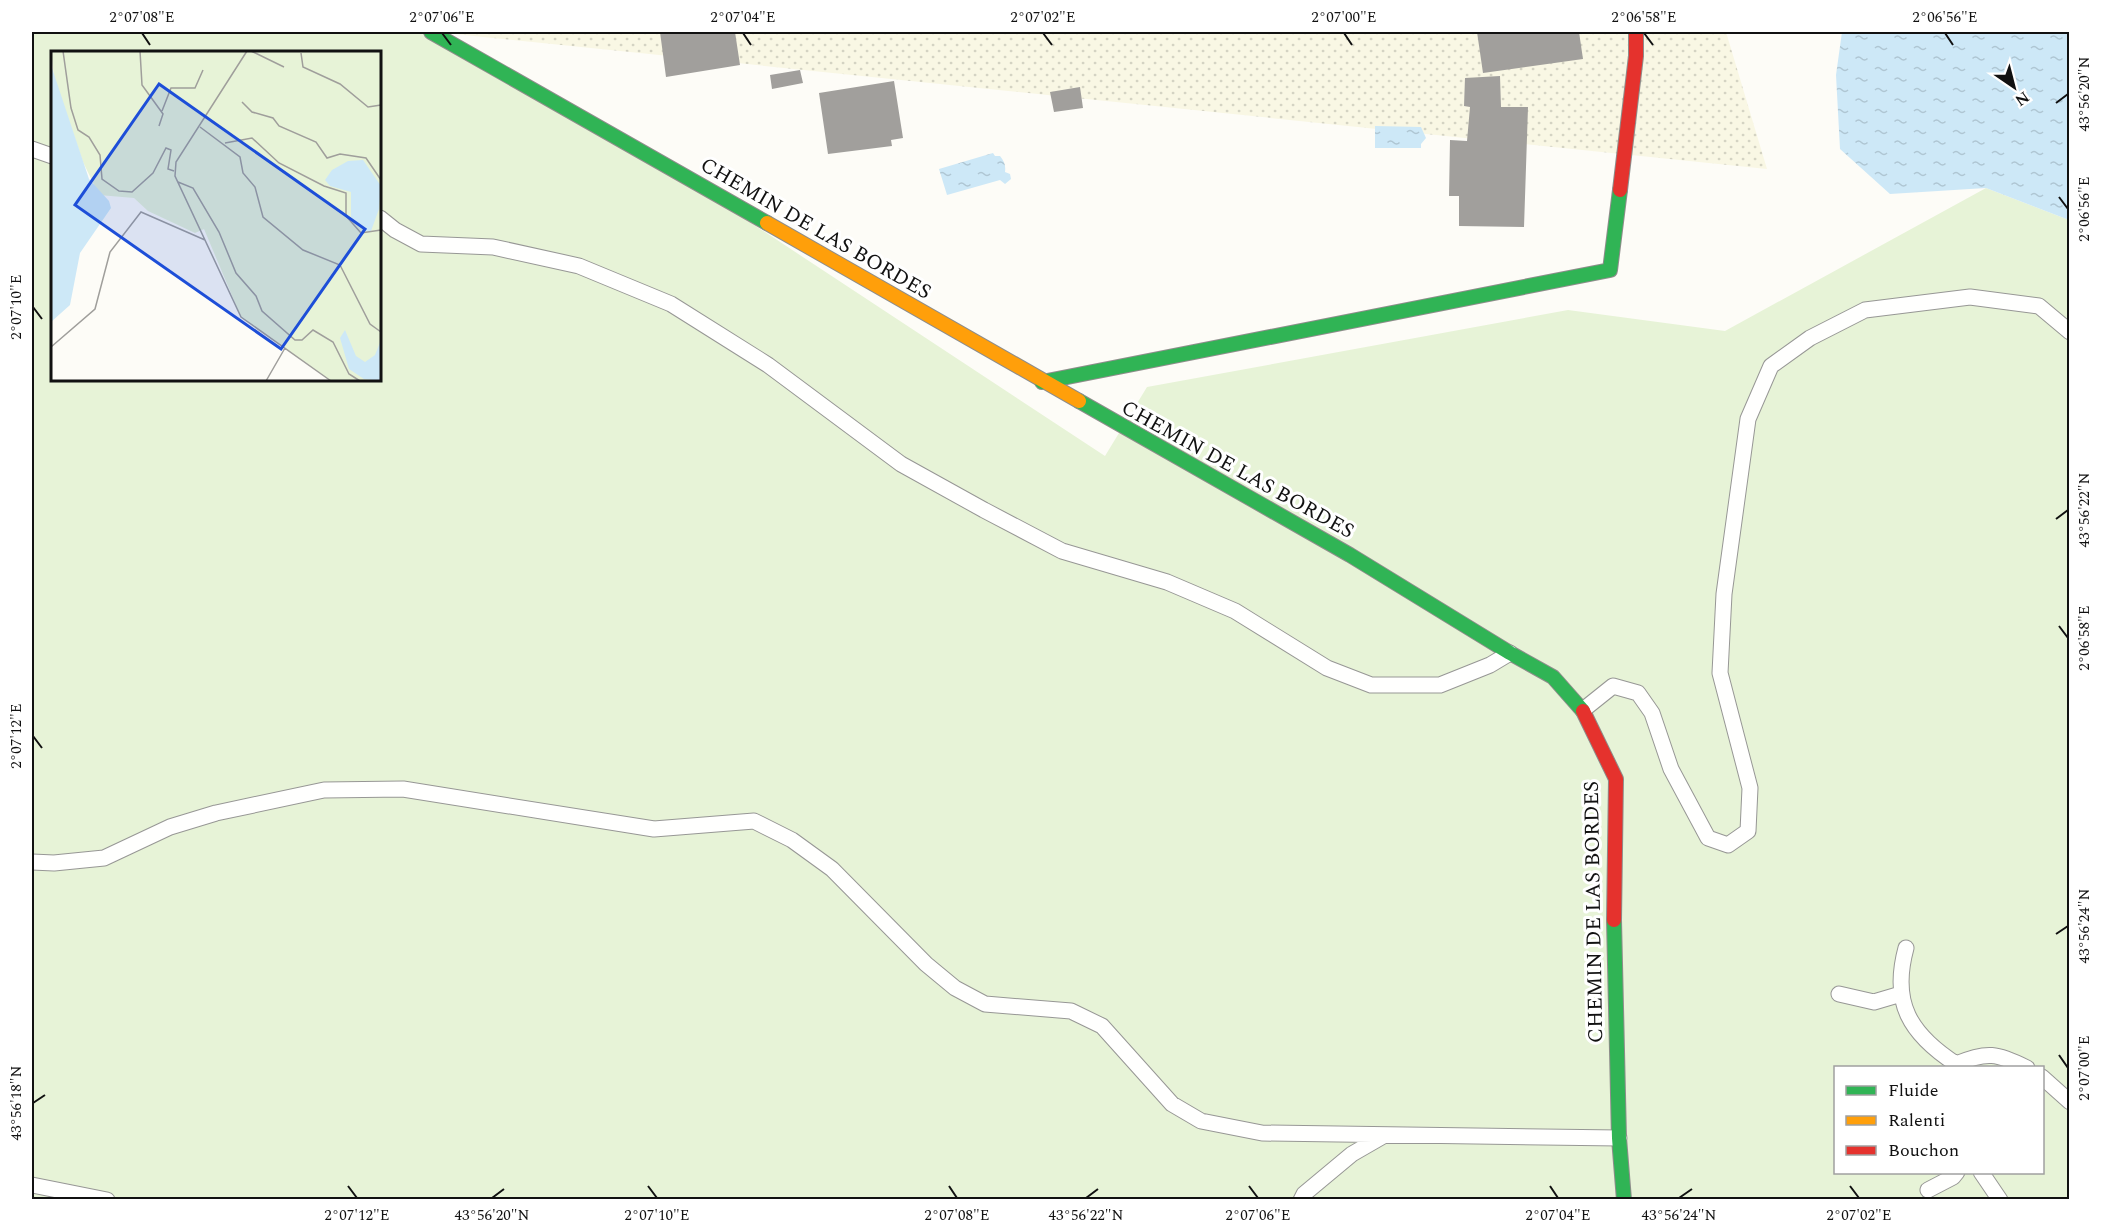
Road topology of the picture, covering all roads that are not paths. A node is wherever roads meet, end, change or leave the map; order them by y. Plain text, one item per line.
1 (430, 32) edge
2 (1636, 32) edge
3 (32, 149) edge
4 (51, 156) edge
5 (381, 219) edge
6 (2070, 332) edge
7 (1042, 382) junction
8 (1510, 653) junction
9 (1582, 710) junction
10 (32, 862) edge
11 (1906, 948) dead end
12 (1839, 994) dead end
13 (1901, 994) junction
14 (1956, 1066) edge
15 (2023, 1066) edge
16 (2044, 1078) edge
17 (2070, 1102) edge
18 (1388, 1134) junction
19 (1619, 1138) junction
20 (1956, 1174) edge
21 (1982, 1174) edge
22 (32, 1185) edge
23 (1928, 1190) dead end
24 (107, 1200) edge
25 (1301, 1200) edge
26 (1624, 1200) edge
27 (2000, 1200) edge

1 - 7 street, CHEMIN DE LAS BORDES
2 - 7 street
3 - 4 lane
5 - 8 lane
6 - 9 lane
7 - 8 street, CHEMIN DE LAS BORDES
8 - 9 street, CHEMIN DE LAS BORDES
9 - 19 street, CHEMIN DE LAS BORDES
10 - 18 lane
11 - 13 lane
12 - 13 lane
13 - 14 lane
14 - 15 lane
16 - 17 lane
18 - 19 lane
18 - 25 lane
19 - 26 street, CHEMIN DE LAS BORDES
20 - 23 lane
21 - 27 lane
22 - 24 lane

